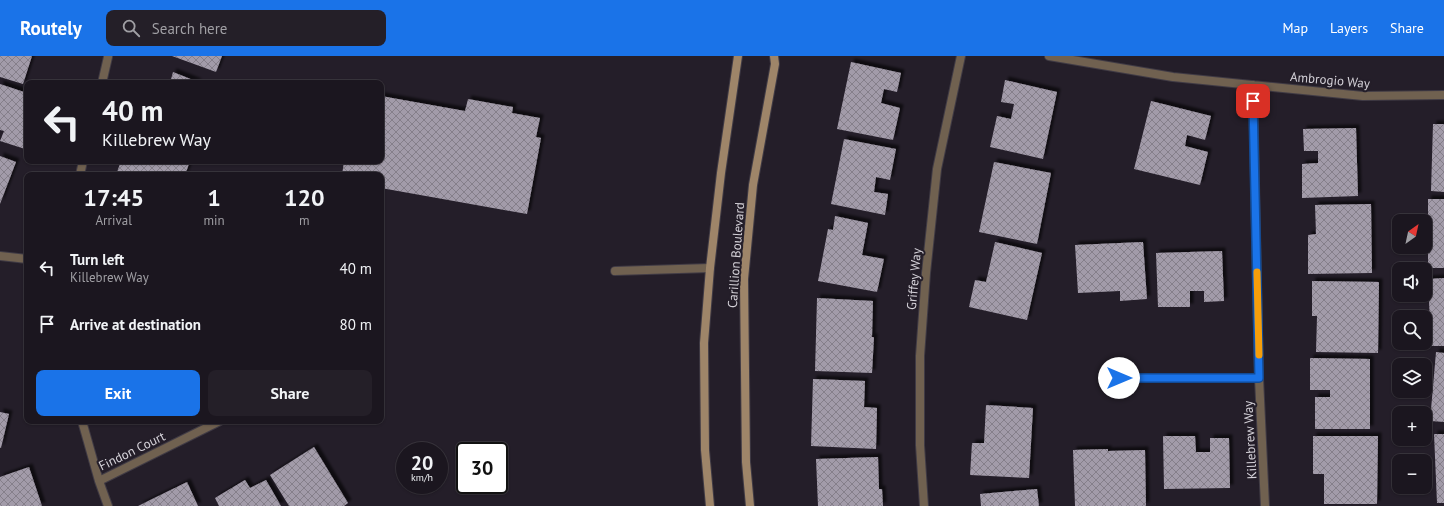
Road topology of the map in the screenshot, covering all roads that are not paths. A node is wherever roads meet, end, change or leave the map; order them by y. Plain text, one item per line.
1 (738, 56) edge
2 (774, 56) edge
3 (961, 56) edge
4 (1049, 56) edge
5 (108, 57) dead end
6 (103, 80) edge
7 (1253, 85) junction
8 (1444, 95) edge
9 (0, 256) edge
10 (24, 259) edge
11 (710, 268) junction
12 (615, 271) dead end
13 (1119, 378) dead end
14 (1259, 378) junction
15 (83, 424) edge
16 (214, 424) edge
17 (99, 481) junction
18 (108, 506) edge
19 (710, 506) edge
20 (750, 506) edge
21 (924, 506) edge
22 (1265, 506) edge

1 - 11 street, Carillion Boulevard
2 - 20 street, Carillion Boulevard
3 - 21 street, Griffey Way
4 - 7 street, Ambrogio Way
5 - 6 street
7 - 8 street, Ambrogio Way
7 - 14 street, Killebrew Way
9 - 10 street
11 - 12 street
11 - 19 street, Carillion Boulevard
13 - 14 street
14 - 22 street, Killebrew Way
15 - 17 street
16 - 17 street, Findon Court
17 - 18 street

